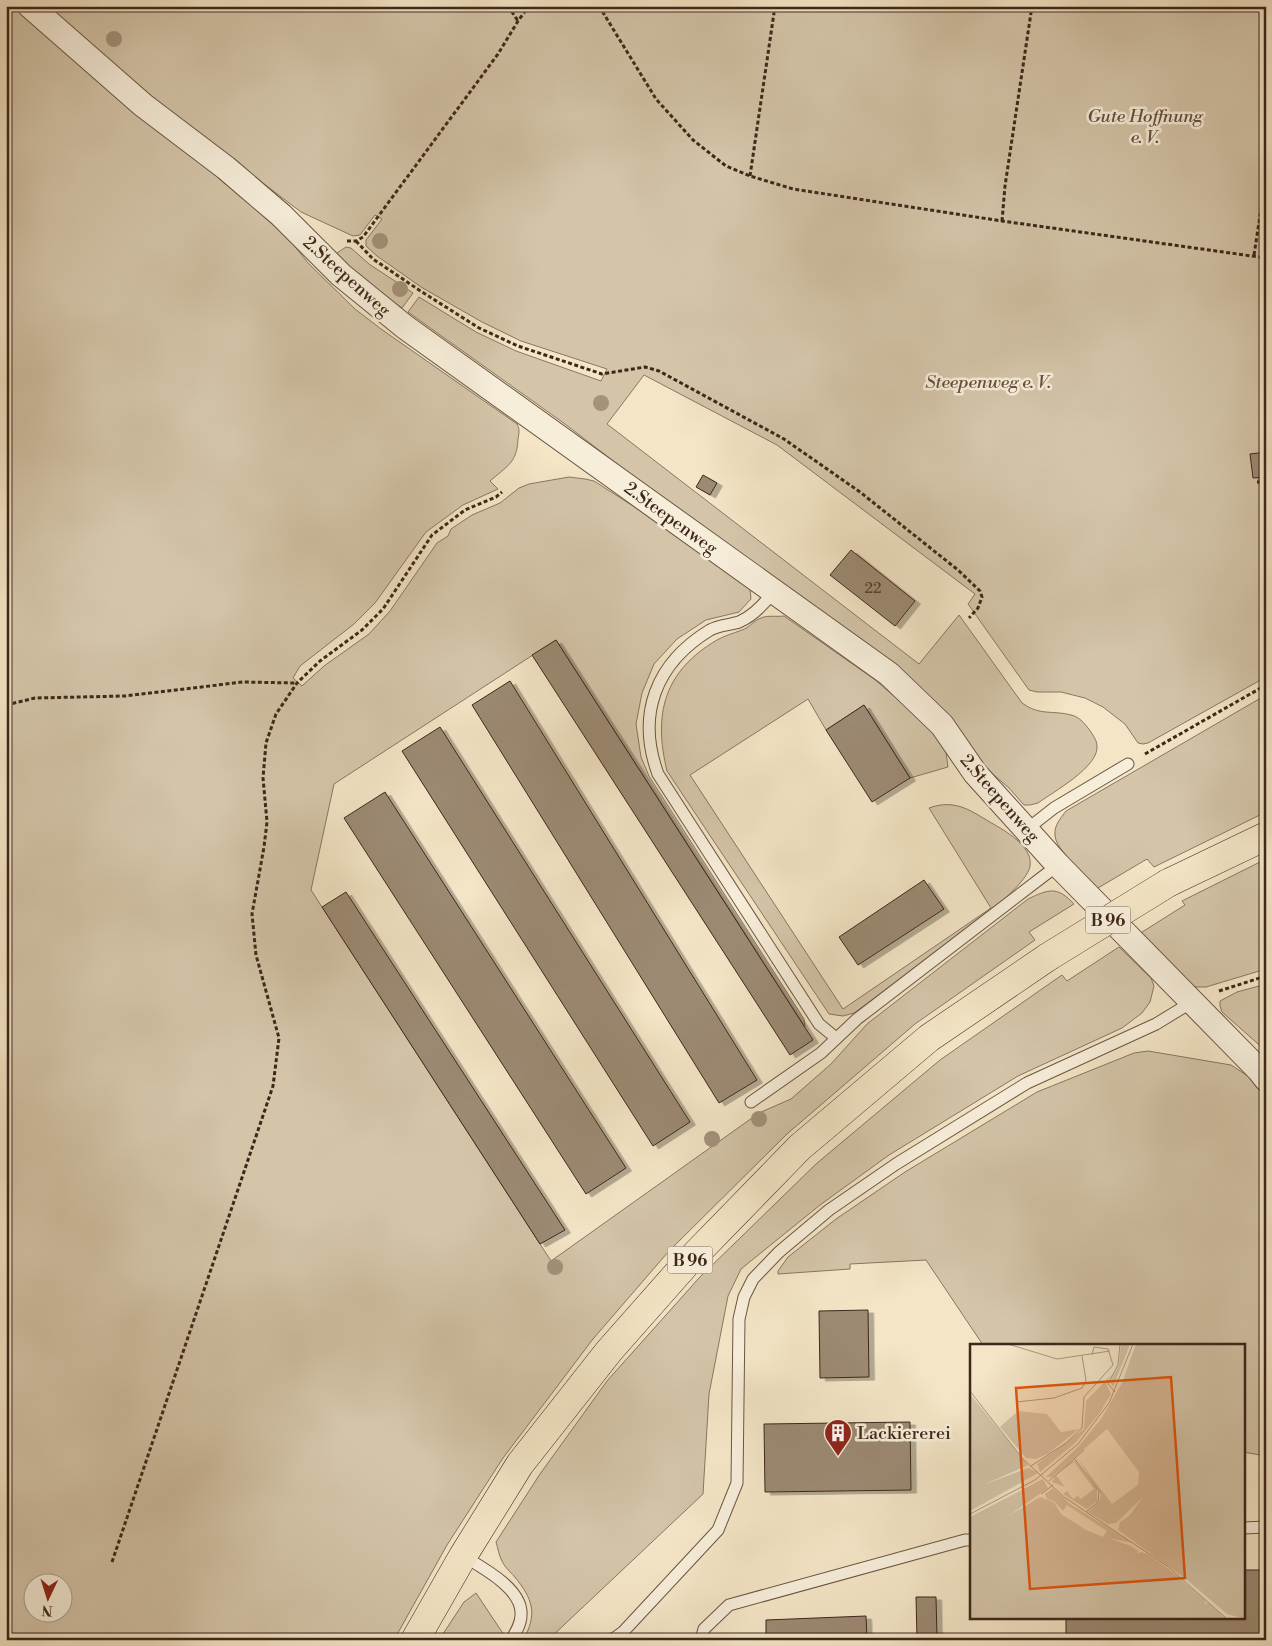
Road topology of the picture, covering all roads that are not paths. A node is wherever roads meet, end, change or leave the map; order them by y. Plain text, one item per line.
1 (30, 6) edge
2 (773, 592) junction
3 (1128, 764) road end
4 (1026, 830) junction
5 (1266, 836) edge
6 (1058, 865) junction
7 (1192, 1002) junction
8 (836, 1038) junction
9 (1266, 1079) edge
10 (750, 1102) dead end
11 (1266, 1527) edge
12 (1244, 1528) edge
13 (970, 1540) edge
14 (464, 1556) junction
15 (415, 1640) edge
16 (511, 1640) edge
17 (612, 1640) edge
18 (701, 1640) edge

1 - 2 street, 2.Steepenweg
2 - 4 street, 2.Steepenweg
2 - 8 lane
3 - 4 lane
4 - 6 street, 2.Steepenweg
5 - 14 main road, B 96, bridge
6 - 7 street, 2.Steepenweg
6 - 8 lane
7 - 9 street, 2.Steepenweg
7 - 17 lane
8 - 10 lane
11 - 12 lane
13 - 18 lane
14 - 15 main road, B 96
14 - 16 lane

